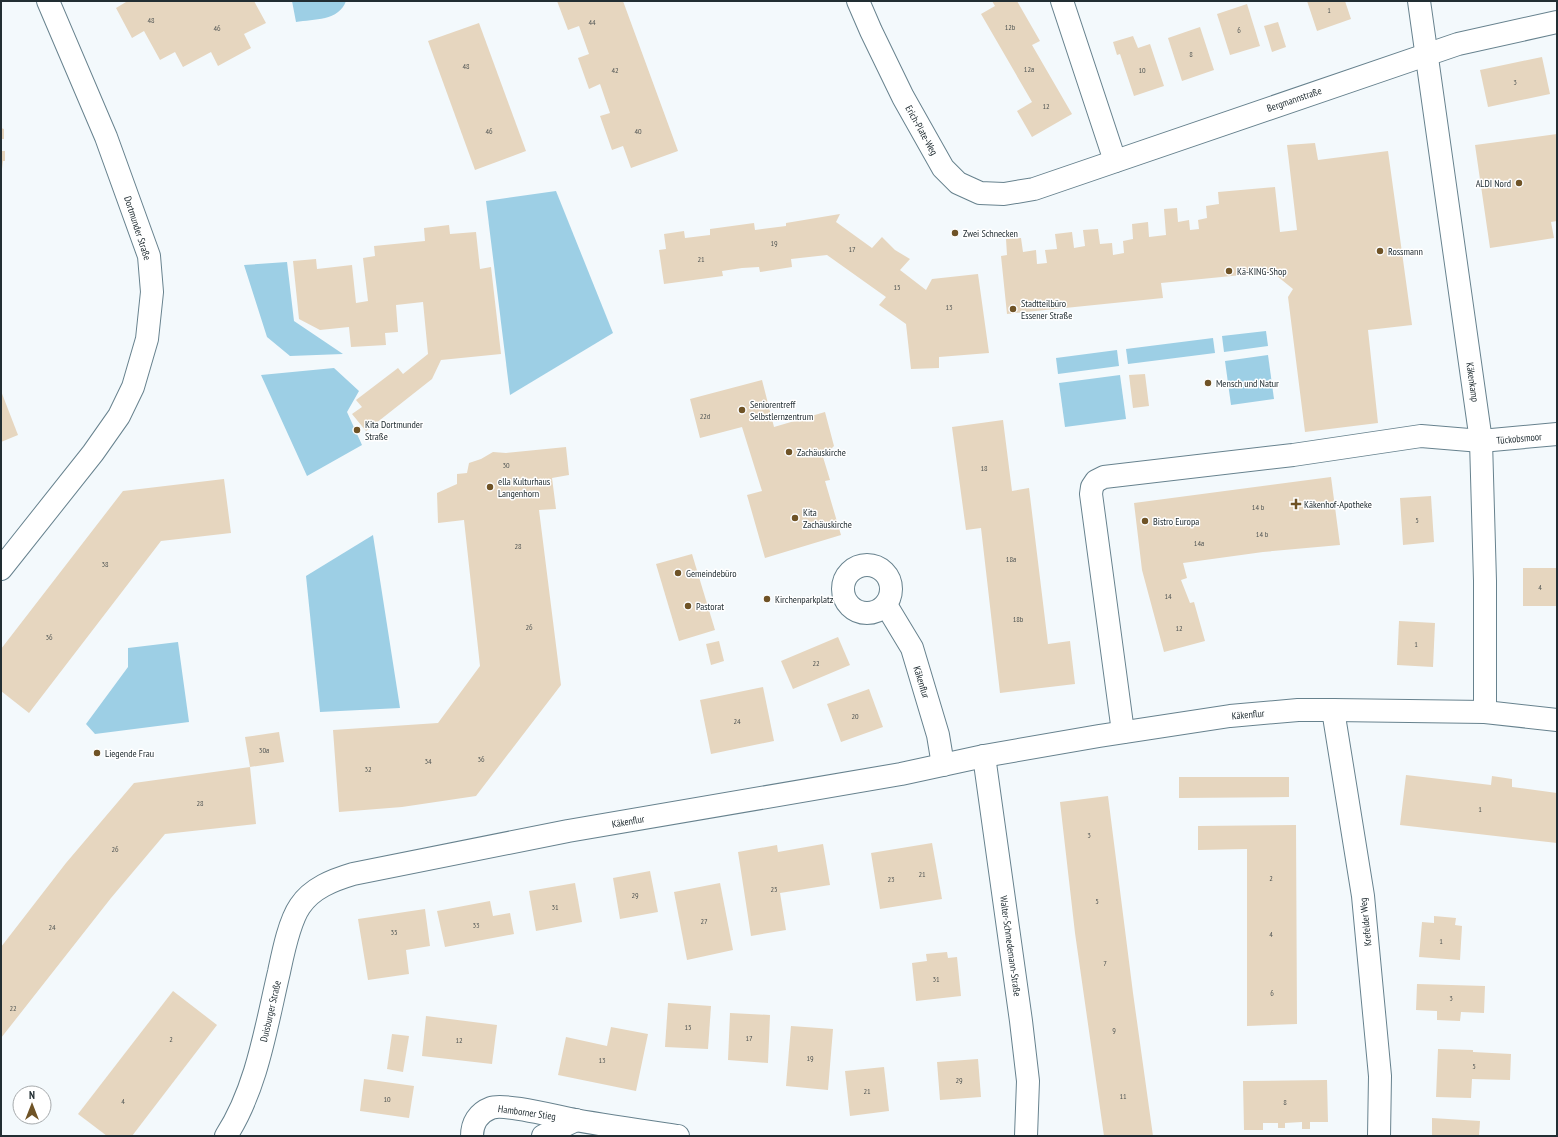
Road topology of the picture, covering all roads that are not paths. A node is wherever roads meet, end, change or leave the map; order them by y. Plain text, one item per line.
1 (48, 1) edge
2 (858, 1) edge
3 (1062, 1) edge
4 (1419, 1) edge
5 (1557, 22) edge
6 (1426, 54) junction
7 (1115, 161) junction
8 (1034, 189) joint
9 (1557, 434) edge
10 (1481, 441) junction
11 (1, 569) edge
12 (886, 605) dead end
13 (1333, 710) junction
14 (1485, 712) junction
15 (1557, 720) edge
16 (1123, 732) junction
17 (984, 756) junction
18 (943, 765) junction
19 (316, 890) joint
20 (576, 1120) junction
21 (226, 1136) edge
22 (472, 1136) edge
23 (543, 1136) edge
24 (678, 1136) edge
25 (1026, 1136) edge
26 (1379, 1136) edge

1 - 11 street, Dortmunder Straße
2 - 8 street, Erich-Plate-Weg
3 - 7 street
4 - 6 street, Käkenkamp
5 - 6 street, Bergmannstraße
6 - 7 street, Bergmannstraße
6 - 10 street, Käkenkamp
7 - 8 street, Bergmannstraße
9 - 10 street, Tückobsmoor
10 - 14 street, Käkenkamp
10 - 16 street, Tückobsmoor
12 - 18 street, Käkenflur
13 - 14 street, Käkenflur
13 - 16 street, Käkenflur
13 - 26 street, Krefelder Weg
14 - 15 street, Käkenflur
16 - 17 street, Käkenflur
17 - 18 street, Käkenflur
17 - 25 street, Walter-Schmedemann-Straße
18 - 19 street, Käkenflur
19 - 21 street, Duisburger Straße
20 - 22 street, Hamborner Stieg
20 - 23 street, Hamborner Stieg
20 - 24 street, Hamborner Stieg

